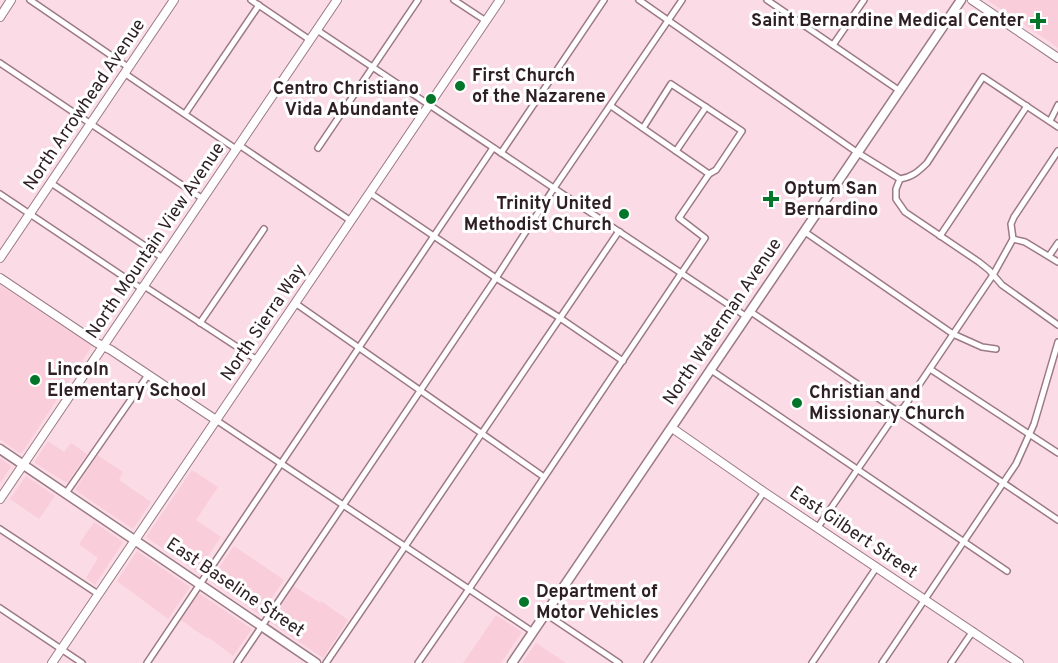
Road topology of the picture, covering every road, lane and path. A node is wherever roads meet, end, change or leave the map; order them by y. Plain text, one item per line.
1 (11, 0) edge
2 (30, 0) edge
3 (174, 0) edge
4 (251, 0) edge
5 (337, 0) edge
6 (418, 0) edge
7 (454, 0) edge
8 (500, 0) edge
9 (604, 0) edge
10 (639, 0) edge
11 (682, 0) edge
12 (864, 0) edge
13 (962, 0) edge
14 (972, 0) edge
15 (771, 1) edge
16 (259, 5) junction
17 (0, 17) edge
18 (668, 20) junction
19 (486, 21) junction
20 (317, 30) junction
21 (310, 40) junction
22 (833, 45) junction
23 (1058, 58) edge
24 (0, 63) edge
25 (373, 67) junction
26 (126, 70) junction
27 (900, 91) junction
28 (428, 105) junction
29 (1058, 105) edge
30 (611, 106) junction
31 (1026, 106) junction
32 (706, 107) junction
33 (185, 114) junction
34 (1050, 122) junction
35 (90, 124) junction
36 (1058, 127) edge
37 (643, 128) junction
38 (238, 147) junction
39 (318, 148) dead end
40 (493, 148) junction
41 (676, 151) junction
42 (1058, 151) edge
43 (501, 153) junction
44 (858, 153) junction
45 (709, 174) junction
46 (900, 180) junction
47 (51, 183) junction
48 (554, 188) junction
49 (370, 193) junction
50 (0, 194) edge
51 (202, 199) junction
52 (30, 214) junction
53 (351, 221) junction
54 (264, 229) dead end
55 (620, 232) junction
56 (805, 232) junction
57 (434, 235) junction
58 (940, 236) junction
59 (1013, 239) junction
60 (1058, 243) edge
61 (1049, 256) junction
62 (0, 258) edge
63 (163, 258) junction
64 (1058, 262) edge
65 (681, 273) junction
66 (993, 274) junction
67 (0, 278) edge
68 (496, 278) junction
69 (143, 288) junction
70 (295, 303) junction
71 (749, 315) junction
72 (560, 318) junction
73 (200, 323) junction
74 (1058, 325) edge
75 (953, 334) junction
76 (1058, 342) edge
77 (103, 346) junction
78 (359, 347) junction
79 (996, 349) dead end
80 (256, 360) junction
81 (623, 361) junction
82 (930, 369) junction
83 (711, 370) junction
84 (148, 375) junction
85 (420, 390) junction
86 (897, 412) junction
87 (216, 420) junction
88 (672, 428) junction
89 (482, 434) junction
90 (1029, 435) junction
91 (0, 449) edge
92 (1058, 453) edge
93 (23, 464) junction
94 (282, 464) junction
95 (857, 470) junction
96 (544, 477) junction
97 (1004, 483) junction
98 (764, 492) junction
99 (66, 494) junction
100 (0, 499) edge
101 (343, 505) junction
102 (1058, 520) edge
103 (818, 527) junction
104 (0, 529) edge
105 (135, 540) junction
106 (964, 542) junction
107 (405, 546) junction
108 (876, 568) junction
109 (1007, 571) dead end
110 (200, 584) junction
111 (469, 589) junction
112 (98, 594) junction
113 (924, 598) junction
114 (0, 608) edge
115 (546, 614) junction
116 (261, 626) junction
117 (973, 631) junction
118 (533, 632) junction
119 (61, 649) junction
120 (52, 663) edge
121 (82, 663) edge
122 (147, 663) edge
123 (237, 663) edge
124 (316, 663) edge
125 (326, 663) edge
126 (418, 663) edge
127 (512, 663) edge
128 (619, 663) edge
129 (647, 663) edge
130 (812, 663) edge
131 (882, 663) edge
132 (951, 663) edge
133 (1019, 663) edge

1 - 17 street
2 - 26 street
3 - 26 street, North Arrowhead Avenue
4 - 16 street
5 - 20 street, North Mountain View Avenue
6 - 25 street
7 - 19 street
8 - 19 street, North Sierra Way
9 - 43 street
10 - 18 street
11 - 18 street
12 - 22 street
13 - 27 main road, North Waterman Avenue
14 - 23 street
15 - 22 street
16 - 21 street
16 - 33 street
18 - 30 street
18 - 44 street
19 - 28 street, North Sierra Way
20 - 21 street, North Mountain View Avenue
20 - 25 street
21 - 38 street, North Mountain View Avenue
22 - 27 street
24 - 35 street
25 - 28 street
25 - 39 street
26 - 33 street
26 - 35 street, North Arrowhead Avenue
27 - 44 main road, North Waterman Avenue
28 - 40 street
28 - 49 street, North Sierra Way
29 - 34 street
30 - 37 street
30 - 48 street
31 - 34 street
31 - 46 street
31 - 58 street
32 - 37 street
32 - 41 street
32 - 45 street
33 - 38 street
34 - 36 street
35 - 47 street, North Arrowhead Avenue
35 - 51 street
37 - 41 street
38 - 51 street, North Mountain View Avenue
38 - 53 street
40 - 43 street
40 - 57 street
41 - 45 street
42 - 59 street
43 - 48 street
44 - 46 street
44 - 56 main road, North Waterman Avenue
45 - 65 street
46 - 58 street
47 - 52 street, North Arrowhead Avenue
47 - 63 street
48 - 55 street
48 - 68 street
49 - 53 street, North Sierra Way
49 - 57 street
50 - 52 street
51 - 63 street, North Mountain View Avenue
52 - 62 street, North Arrowhead Avenue
52 - 69 street
53 - 70 street, North Sierra Way
54 - 73 street
55 - 65 street
55 - 72 street
56 - 71 main road, North Waterman Avenue
56 - 75 street
57 - 68 street
57 - 78 street
58 - 66 street
59 - 61 street
59 - 66 street
60 - 61 street
61 - 64 street
63 - 69 street, North Mountain View Avenue
65 - 71 street
65 - 81 street
66 - 74 street
66 - 75 street
67 - 77 street
68 - 72 street
68 - 85 street
69 - 73 street
69 - 77 street, North Mountain View Avenue
70 - 78 street
70 - 80 street, North Sierra Way
71 - 83 main road, North Waterman Avenue
71 - 86 street
72 - 81 street
72 - 89 street
73 - 80 street
75 - 79 street
75 - 82 street
76 - 90 street
77 - 84 street
77 - 93 street, North Mountain View Avenue
78 - 85 street
78 - 94 street
80 - 87 street, North Sierra Way
81 - 96 street
82 - 86 street
82 - 90 street
83 - 88 main road, North Waterman Avenue
83 - 95 street
84 - 87 street
84 - 99 street
85 - 89 street
85 - 101 street
86 - 95 street
86 - 97 street
87 - 94 street
87 - 105 street, North Sierra Way
88 - 98 street, East Gilbert Street
88 - 115 main road, North Waterman Avenue
89 - 96 street
89 - 107 street
90 - 92 street
90 - 97 street
91 - 93 main road, East Baseline Street
93 - 99 main road, East Baseline Street
93 - 100 street, North Mountain View Avenue
94 - 101 street
94 - 110 street
95 - 103 street
95 - 106 street
96 - 111 street
97 - 102 street
97 - 106 street
98 - 103 street, East Gilbert Street
98 - 129 street
99 - 105 main road, East Baseline Street
101 - 107 street
101 - 116 street
103 - 108 street, East Gilbert Street
104 - 112 street
105 - 110 main road, East Baseline Street
105 - 112 street, North Sierra Way
106 - 109 street
106 - 113 street
107 - 111 street
107 - 125 street
108 - 113 street, East Gilbert Street
108 - 130 street
110 - 116 main road, East Baseline Street
110 - 122 street
111 - 118 street
111 - 126 street
112 - 119 street, North Sierra Way
113 - 117 street, East Gilbert Street
113 - 131 street
114 - 119 street
115 - 118 main road, North Waterman Avenue
115 - 128 street
116 - 123 street
116 - 124 main road, East Baseline Street
117 - 132 street
117 - 133 street, East Gilbert Street
118 - 127 main road, North Waterman Avenue
119 - 120 street, North Sierra Way
119 - 121 street

